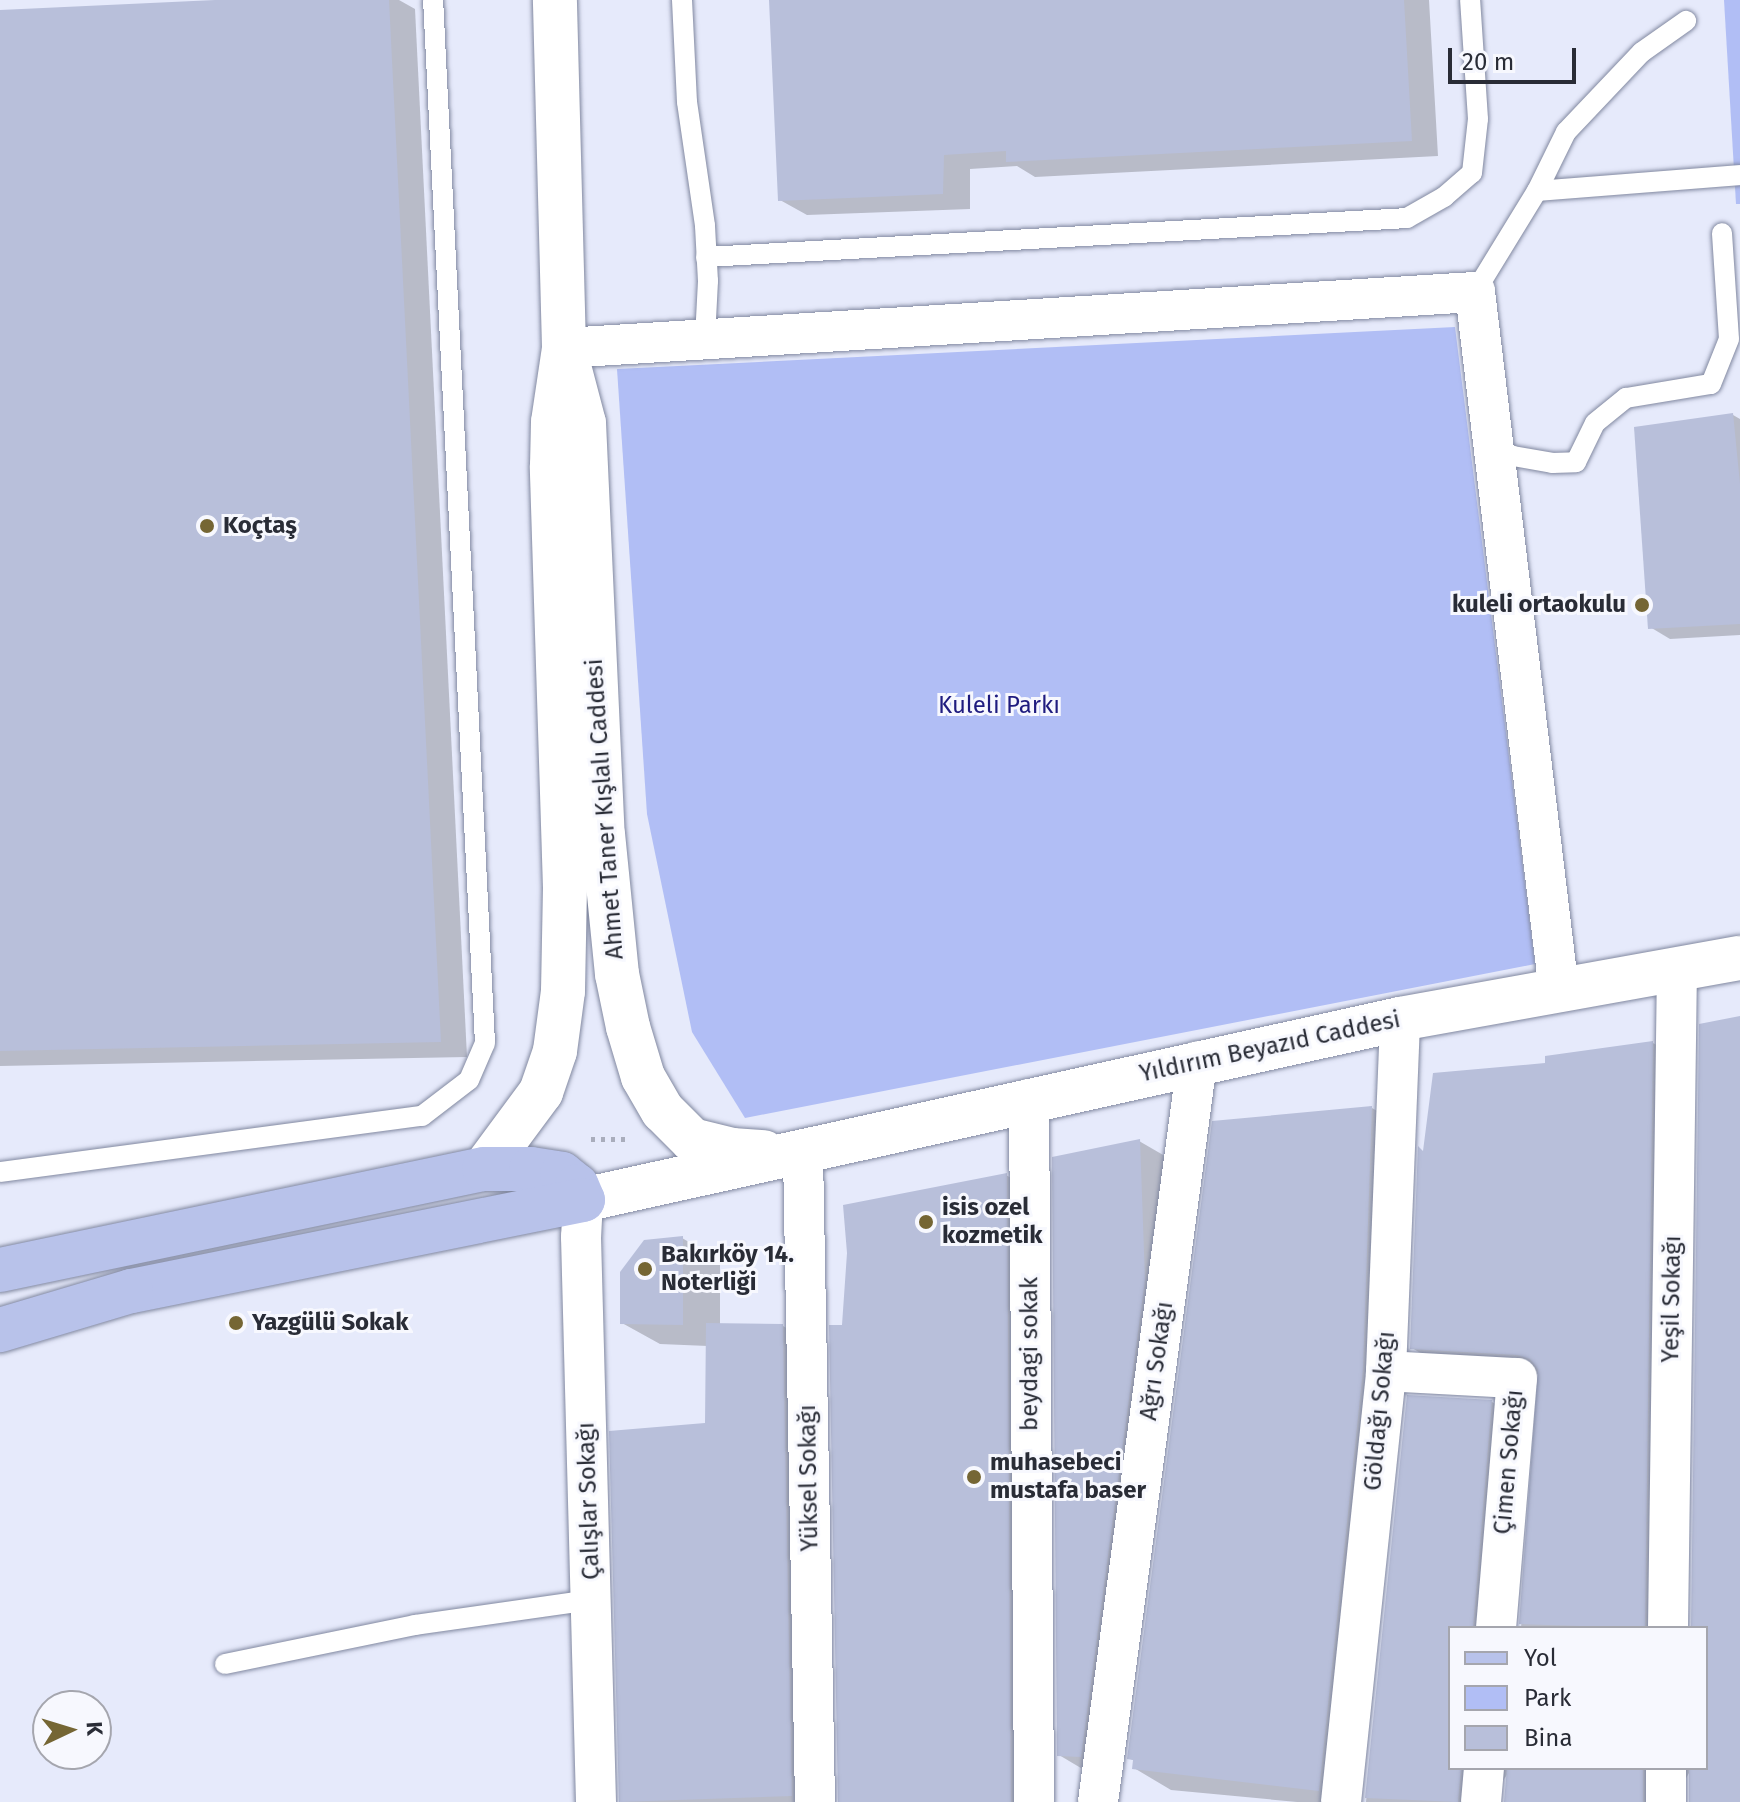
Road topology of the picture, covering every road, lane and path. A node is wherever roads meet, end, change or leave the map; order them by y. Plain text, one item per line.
1 (433, 0) edge
2 (555, 0) edge
3 (682, 0) edge
4 (1470, 0) edge
5 (1686, 21) dead end
6 (1740, 175) edge
7 (1537, 191) junction
8 (1722, 233) dead end
9 (706, 257) junction
10 (1475, 292) junction
11 (705, 339) junction
12 (564, 348) junction
13 (1494, 448) junction
14 (1740, 958) edge
15 (1677, 970) junction
16 (1559, 991) junction
17 (1400, 1019) junction
18 (1197, 1062) junction
19 (1029, 1099) junction
20 (584, 1139) dead end
21 (692, 1140) junction
22 (803, 1154) junction
23 (484, 1169) junction
24 (0, 1172) edge
25 (583, 1200) junction
26 (7, 1264) edge
27 (54, 1312) junction
28 (0, 1330) edge
29 (0, 1351) edge
30 (1386, 1371) junction
31 (591, 1600) junction
32 (1496, 1626) edge
33 (1668, 1626) edge
34 (225, 1664) dead end
35 (1484, 1770) edge
36 (1666, 1770) edge
37 (596, 1802) edge
38 (815, 1802) edge
39 (1034, 1802) edge
40 (1098, 1802) edge
41 (1341, 1802) edge
42 (1481, 1802) edge
43 (1666, 1802) edge

1 - 24 lane
2 - 12 main road, Ahmet Taner Kışlalı Caddesi
3 - 9 lane
4 - 9 lane
5 - 7 lane
6 - 7 lane
7 - 10 lane
8 - 13 lane
9 - 11 lane
10 - 11 street
10 - 13 street
11 - 12 street
12 - 21 main road, Ahmet Taner Kışlalı Caddesi
12 - 23 main road, Ahmet Taner Kışlalı Caddesi
13 - 16 street
14 - 15 main road, Yıldırım Beyazıd Caddesi
15 - 16 main road, Yıldırım Beyazıd Caddesi
15 - 33 street, Yeşil Sokağı
16 - 17 main road, Yıldırım Beyazıd Caddesi
17 - 18 main road, Yıldırım Beyazıd Caddesi
17 - 30 street, Göldağı Sokağı
18 - 19 main road, Yıldırım Beyazıd Caddesi
18 - 40 street, Ağrı Sokağı
19 - 22 main road, Yıldırım Beyazıd Caddesi
19 - 39 street, beydagi sokak
20 - 21 path
21 - 22 main road
22 - 25 main road, Yıldırım Beyazıd Caddesi
22 - 38 street, Yüksel Sokağı
23 - 25 main road
23 - 26 main road
25 - 27 main road
25 - 31 street, Çalışlar Sokağı
27 - 28 main road
27 - 29 main road
30 - 32 street, Çimen Sokağı
30 - 41 street, Göldağı Sokağı
31 - 34 lane
31 - 37 street, Çalışlar Sokağı
35 - 42 street
36 - 43 street

